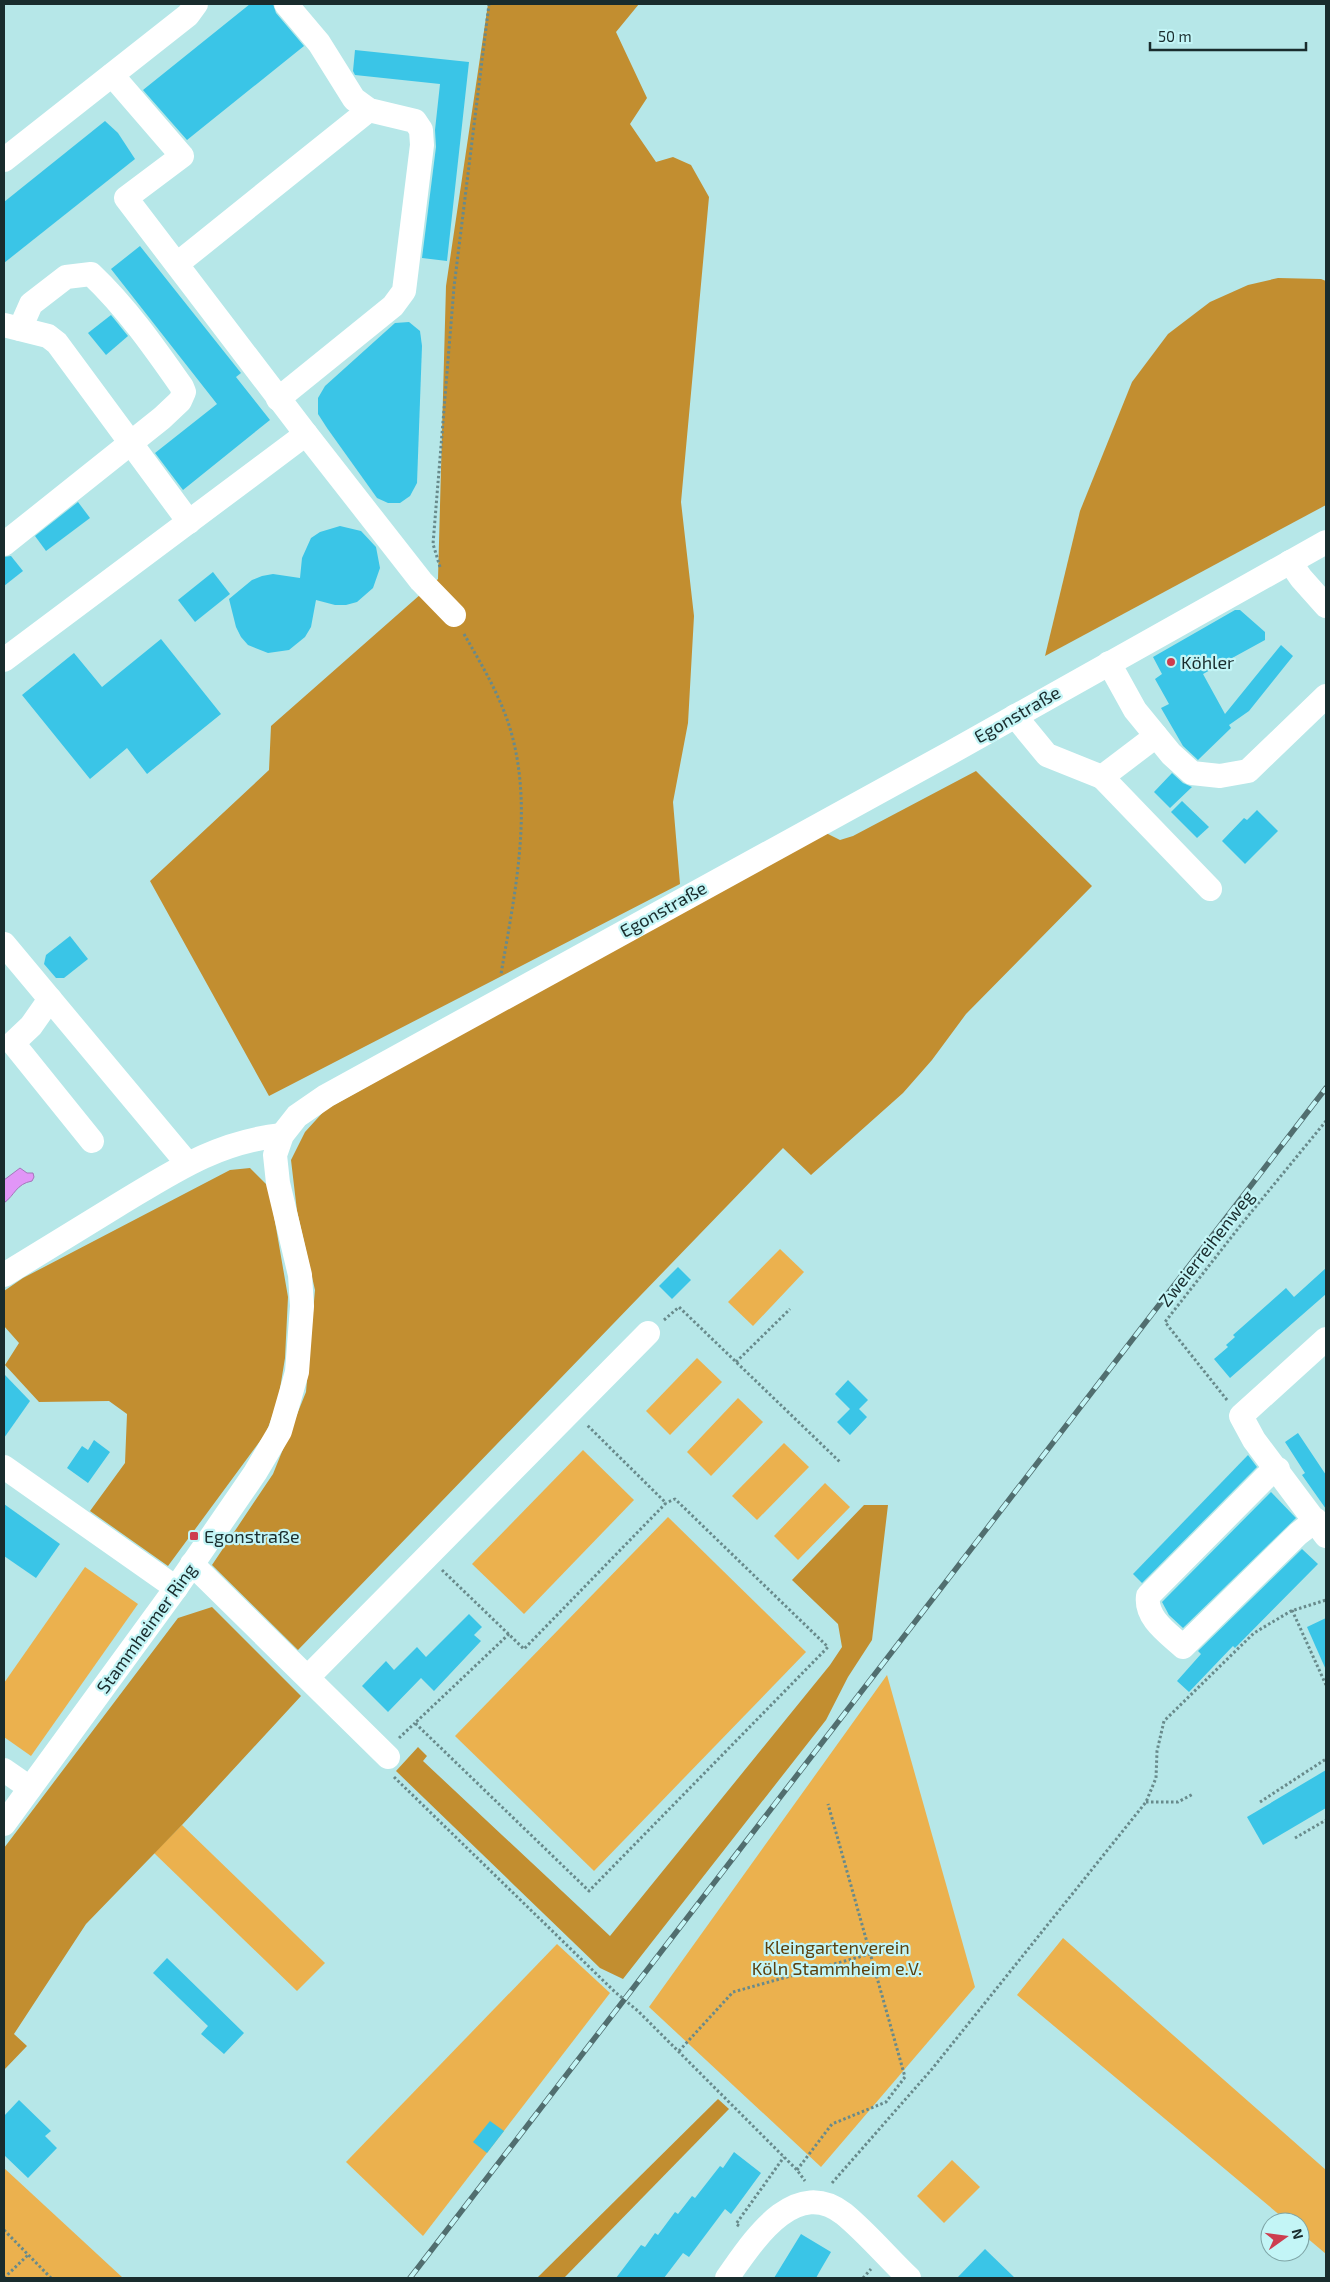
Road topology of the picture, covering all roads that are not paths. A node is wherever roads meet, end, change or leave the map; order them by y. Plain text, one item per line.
1 (196, 4) edge
2 (286, 4) edge
3 (112, 74) junction
4 (369, 110) junction
5 (4, 160) edge
6 (177, 264) junction
7 (12, 327) edge
8 (278, 399) junction
9 (306, 434) junction
10 (130, 442) junction
11 (189, 522) junction
12 (1326, 542) edge
13 (4, 544) edge
14 (1290, 562) junction
15 (1326, 606) edge
16 (454, 615) road end
17 (4, 660) edge
18 (1109, 663) junction
19 (1326, 696) edge
20 (1015, 716) junction
21 (1156, 736) junction
22 (1102, 777) junction
23 (1210, 889) dead end
24 (4, 944) edge
25 (50, 999) junction
26 (282, 1135) junction
27 (92, 1141) dead end
28 (188, 1163) junction
29 (4, 1275) edge
30 (648, 1333) road end
31 (1326, 1339) edge
32 (4, 1467) edge
33 (1278, 1469) junction
34 (1321, 1528) edge
35 (192, 1564) junction
36 (176, 1588) junction
37 (308, 1677) junction
38 (388, 1757) road end
39 (4, 1770) edge
40 (30, 1788) junction
41 (4, 1824) edge
42 (727, 2278) edge
43 (910, 2278) edge

1 - 3 street
2 - 4 street
3 - 5 street
3 - 6 street
4 - 6 street
4 - 8 street
6 - 8 street
7 - 10 street
7 - 10 street
8 - 9 street
9 - 11 street
9 - 16 street
10 - 11 street
10 - 13 street
11 - 17 street
12 - 14 street, Egonstraße
14 - 15 street
14 - 18 street, Egonstraße
18 - 20 street, Egonstraße
18 - 21 street
19 - 21 street
20 - 22 street
20 - 26 street, Egonstraße
21 - 22 street
22 - 23 street
24 - 25 street
25 - 27 street
25 - 28 street
26 - 28 street
26 - 35 street, Stammheimer Ring
28 - 29 street
30 - 37 street
31 - 33 street
32 - 36 street
33 - 34 street
33 - 34 street
35 - 36 street, Stammheimer Ring
35 - 37 street
36 - 40 street, Stammheimer Ring
37 - 38 street
39 - 40 street
40 - 41 street, Stammheimer Ring
42 - 43 street

